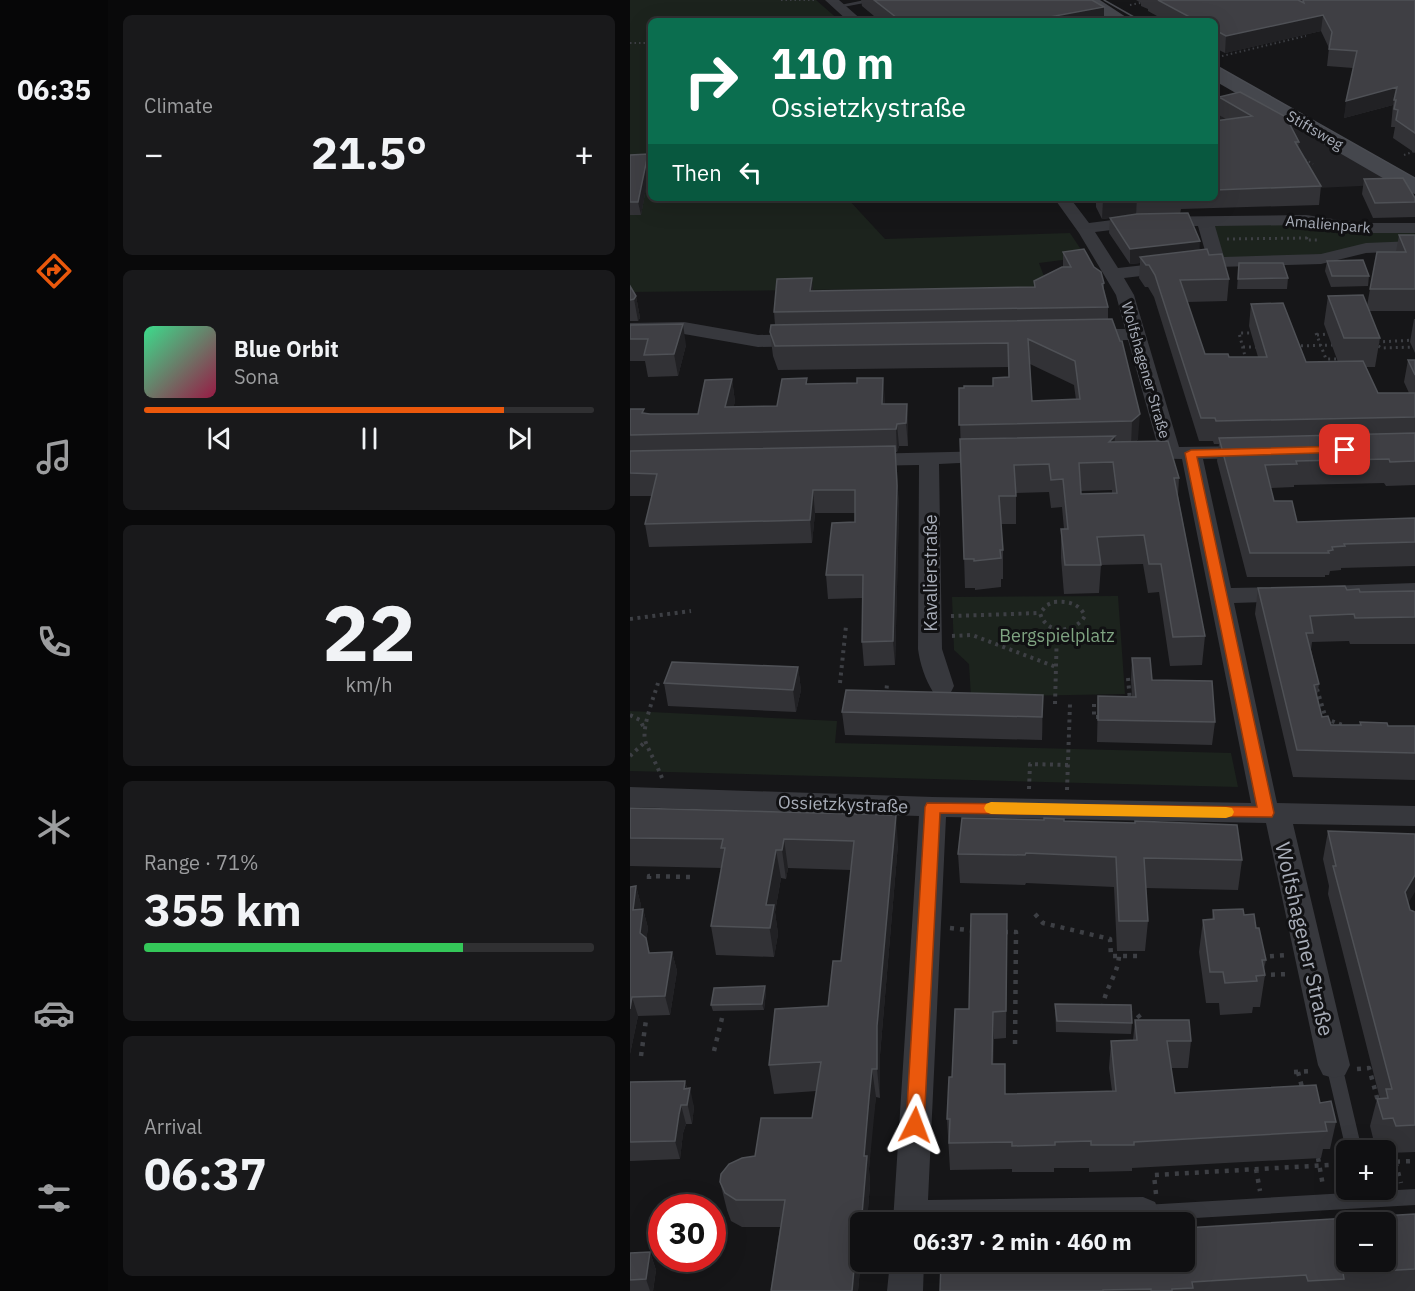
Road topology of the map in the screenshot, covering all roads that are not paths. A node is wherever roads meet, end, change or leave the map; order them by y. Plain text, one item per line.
1 (877, 0) edge
2 (1087, 0) edge
3 (835, 3) edge
4 (1126, 13) edge
5 (852, 18) edge
6 (1219, 65) edge
7 (1415, 187) edge
8 (1064, 201) edge
9 (1205, 221) junction
10 (1085, 228) junction
11 (1415, 228) edge
12 (1415, 246) edge
13 (1217, 262) junction
14 (1113, 274) junction
15 (630, 329) edge
16 (1137, 334) junction
17 (1065, 335) edge
18 (817, 340) edge
19 (1275, 451) edge
20 (1180, 453) junction
21 (1121, 454) edge
22 (1017, 457) edge
23 (929, 459) junction
24 (842, 461) edge
25 (1415, 590) edge
26 (1221, 596) junction
27 (942, 686) dead end
28 (630, 797) edge
29 (933, 807) junction
30 (1272, 813) junction
31 (1415, 816) edge
32 (1334, 1065) joint
33 (1352, 1140) edge
34 (1149, 1199) joint
35 (1338, 1200) edge
36 (910, 1212) edge
37 (994, 1212) edge
38 (906, 1272) edge
39 (905, 1291) edge

1 - 3 lane
2 - 4 street
3 - 5 street
6 - 7 street, Stiftsweg
8 - 10 street, Wolfshagener Straße
9 - 10 street, Amalienpark
9 - 11 street, Amalienpark
9 - 13 street
10 - 14 street, Wolfshagener Straße
12 - 13 street, Amalienpark
13 - 14 street, Amalienpark
14 - 16 street, Wolfshagener Straße
15 - 18 street
16 - 17 street
16 - 20 street, Wolfshagener Straße
19 - 20 street
20 - 21 street
20 - 26 street, Wolfshagener Straße
22 - 23 street
23 - 24 street
23 - 27 street, Kavalierstraße
25 - 26 street
26 - 30 street, Wolfshagener Straße
28 - 29 street, Ossietzkystraße
29 - 30 street, Ossietzkystraße
29 - 36 street
30 - 31 street, Ossietzkystraße
30 - 32 street, Wolfshagener Straße
32 - 33 lane
34 - 35 lane
34 - 37 street
38 - 39 street

